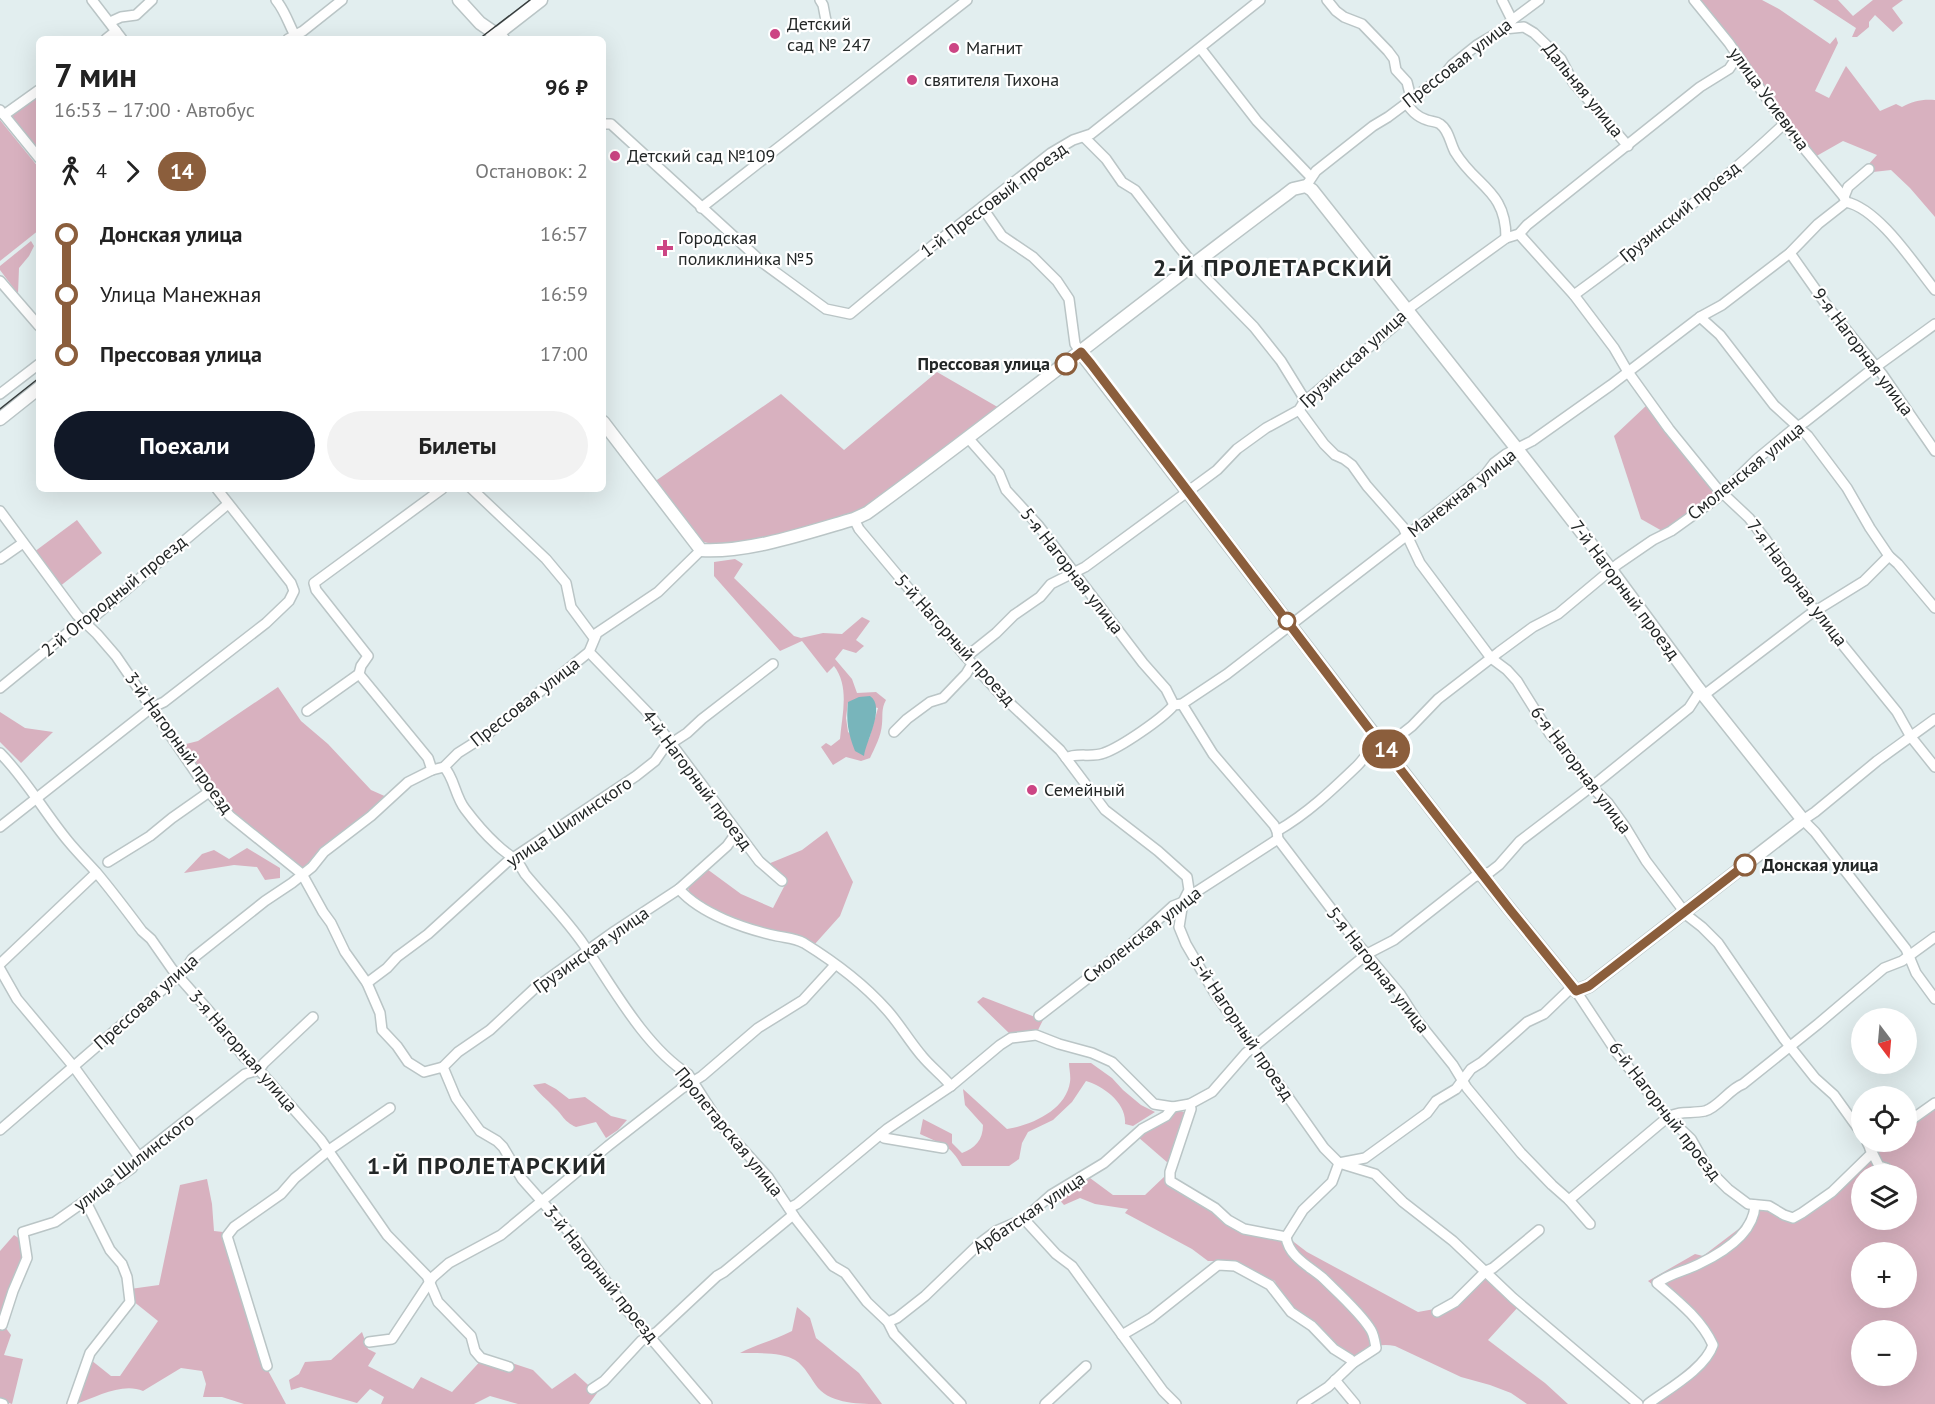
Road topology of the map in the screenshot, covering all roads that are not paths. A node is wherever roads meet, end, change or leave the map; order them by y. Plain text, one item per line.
1 (92, 0) edge
2 (152, 0) edge
3 (276, 0) edge
4 (342, 0) edge
5 (459, 0) edge
6 (541, 0) edge
7 (820, 0) edge
8 (967, 0) edge
9 (1260, 0) edge
10 (1327, 0) edge
11 (1502, 0) edge
12 (1539, 0) edge
13 (1694, 0) edge
14 (1512, 20) junction
15 (110, 22) junction
16 (827, 26) dead end
17 (1504, 29) junction
18 (119, 35) edge
19 (292, 36) edge
20 (296, 36) edge
21 (496, 36) edge
22 (498, 36) edge
23 (1201, 49) junction
24 (1737, 57) junction
25 (36, 92) edge
26 (1409, 101) junction
27 (2, 113) edge
28 (606, 124) edge
29 (1784, 124) junction
30 (1084, 137) junction
31 (1628, 146) junction
32 (36, 154) edge
33 (1869, 169) dead end
34 (1309, 182) junction
35 (1845, 199) junction
36 (982, 207) junction
37 (701, 208) junction
38 (1519, 234) junction
39 (1506, 238) junction
40 (1790, 253) junction
41 (1193, 264) junction
42 (0, 281) edge
43 (1935, 290) edge
44 (1574, 295) junction
45 (1408, 309) junction
46 (1700, 317) junction
47 (36, 323) edge
48 (1935, 324) edge
49 (1081, 352) junction
50 (36, 366) edge
51 (1876, 367) junction
52 (1628, 372) junction
53 (36, 390) edge
54 (0, 394) edge
55 (1301, 406) junction
56 (0, 419) edge
57 (1798, 425) junction
58 (606, 426) edge
59 (969, 439) junction
60 (1517, 449) junction
61 (1935, 451) edge
62 (1187, 491) junction
63 (219, 492) edge
64 (438, 492) edge
65 (475, 492) edge
66 (1722, 494) junction
67 (228, 504) junction
68 (0, 511) edge
69 (854, 519) junction
70 (1407, 536) junction
71 (23, 543) junction
72 (701, 550) junction
73 (1889, 556) junction
74 (0, 559) edge
75 (1611, 570) junction
76 (1073, 572) junction
77 (1935, 608) edge
78 (1816, 611) junction
79 (85, 622) junction
80 (1291, 626) junction
81 (594, 638) junction
82 (589, 652) junction
83 (1491, 658) junction
84 (969, 661) junction
85 (773, 664) dead end
86 (359, 674) junction
87 (0, 688) edge
88 (1702, 693) junction
89 (1178, 704) junction
90 (151, 708) junction
91 (308, 711) dead end
92 (1935, 719) edge
93 (894, 732) dead end
94 (1911, 737) junction
95 (670, 744) junction
96 (1382, 745) junction
97 (0, 753) edge
98 (1066, 758) junction
99 (444, 767) junction
100 (1935, 767) edge
101 (432, 770) junction
102 (1591, 788) junction
103 (209, 792) junction
104 (36, 798) junction
105 (1803, 820) junction
106 (0, 827) edge
107 (737, 832) junction
108 (1278, 835) junction
109 (514, 857) junction
110 (108, 862) dead end
111 (96, 873) junction
112 (302, 874) junction
113 (1482, 875) junction
114 (782, 881) dead end
115 (679, 890) junction
116 (1183, 902) junction
117 (1684, 913) junction
118 (1935, 937) edge
119 (588, 951) junction
120 (1367, 954) junction
121 (1908, 957) junction
122 (0, 964) edge
123 (835, 965) junction
124 (0, 969) edge
125 (178, 977) junction
126 (367, 983) junction
127 (1574, 989) junction
128 (1935, 999) edge
129 (1039, 1016) dead end
130 (313, 1017) dead end
131 (1790, 1046) junction
132 (1253, 1048) junction
133 (74, 1067) junction
134 (442, 1067) junction
135 (259, 1070) junction
136 (1463, 1080) junction
137 (693, 1081) junction
138 (951, 1086) junction
139 (1935, 1103) edge
140 (1190, 1104) junction
141 (1173, 1107) junction
142 (390, 1108) dead end
143 (1917, 1116) edge
144 (1668, 1117) junction
145 (1851, 1119) edge
146 (0, 1130) edge
147 (880, 1134) junction
148 (943, 1148) dead end
149 (328, 1150) junction
150 (1866, 1152) edge
151 (140, 1157) junction
152 (1339, 1163) junction
153 (1569, 1200) junction
154 (86, 1202) junction
155 (542, 1202) junction
156 (1755, 1206) junction
157 (791, 1212) junction
158 (1024, 1219) junction
159 (1590, 1224) dead end
160 (1539, 1230) dead end
161 (1286, 1238) junction
162 (1486, 1271) junction
163 (430, 1282) junction
164 (1437, 1312) dead end
165 (888, 1322) junction
166 (0, 1324) edge
167 (1122, 1335) junction
168 (650, 1337) junction
169 (369, 1342) dead end
170 (1353, 1363) junction
171 (267, 1366) dead end
172 (1086, 1366) dead end
173 (509, 1367) dead end
174 (1335, 1380) junction
175 (592, 1389) dead end
176 (72, 1404) edge
177 (707, 1404) edge
178 (961, 1404) edge
179 (1045, 1404) edge
180 (1176, 1404) edge
181 (1302, 1404) edge
182 (1355, 1404) edge
183 (1638, 1404) edge
184 (1648, 1404) edge

1 - 15 street
2 - 15 street
3 - 19 street
4 - 20 street
5 - 21 street
6 - 22 street
7 - 16 street
8 - 37 street
9 - 23 street, 1-й Прессовый проезд
10 - 26 street
11 - 14 street
12 - 14 street, Прессовая улица
13 - 24 street, улица Усиевича
14 - 17 street, Прессовая улица
15 - 18 street
17 - 26 street, Прессовая улица
17 - 31 street, Дальняя улица
23 - 30 street, 1-й Прессовый проезд
23 - 34 street, 7-й Нагорный проезд
24 - 29 street, улица Усиевича
24 - 31 street, Грузинская улица
25 - 27 street
26 - 34 street, Прессовая улица
26 - 39 street
27 - 32 street
28 - 37 street
29 - 35 street, улица Усиевича
29 - 44 street, Грузинский проезд
30 - 36 street, 1-й Прессовый проезд
30 - 41 street, 6-я Нагорная улица
31 - 38 street, Грузинская улица
33 - 35 street, Манежная улица
34 - 41 street, Прессовая улица
34 - 45 street, 7-й Нагорный проезд
35 - 40 street, Манежная улица
35 - 43 street
36 - 37 street, 1-й Прессовый проезд
36 - 49 street, 6-й Нагорный проезд
38 - 39 street, Грузинская улица
38 - 44 street, 7-я Нагорная улица
39 - 45 street, Грузинская улица
40 - 46 street, Манежная улица
40 - 51 street, 9-я Нагорная улица
41 - 49 street, Прессовая улица
41 - 55 street, 6-я Нагорная улица
42 - 47 street
44 - 52 street, 7-я Нагорная улица
45 - 55 street, Грузинская улица
45 - 60 street, 7-й Нагорный проезд
46 - 52 street, Манежная улица
46 - 57 street
48 - 51 street, Смоленская улица
49 - 59 street, Прессовая улица
49 - 62 street, 6-й Нагорный проезд
50 - 54 street
51 - 57 street, Смоленская улица
51 - 61 street, 9-я Нагорная улица
52 - 60 street, Манежная улица
52 - 66 street, 7-я Нагорная улица
53 - 56 street
55 - 62 street, Грузинская улица
55 - 70 street, 6-я Нагорная улица
57 - 66 street, Смоленская улица
57 - 73 street
58 - 72 street
59 - 69 street, Прессовая улица
59 - 76 street, 5-я Нагорная улица
60 - 70 street, Манежная улица
60 - 75 street, 7-й Нагорный проезд
62 - 76 street, Грузинская улица
62 - 80 street, 6-й Нагорный проезд
63 - 67 street
64 - 86 street
65 - 81 street
66 - 75 street, Смоленская улица
66 - 78 street, 7-я Нагорная улица
67 - 79 street, 2-й Огородный проезд
67 - 90 street
68 - 71 street, 3-й Нагорный проезд
69 - 72 street, Прессовая улица
69 - 84 street, 5-й Нагорный проезд
70 - 80 street, Манежная улица
70 - 83 street, 6-я Нагорная улица
71 - 74 street
71 - 79 street, 3-й Нагорный проезд
72 - 81 street
73 - 77 street
73 - 78 street
75 - 83 street, Смоленская улица
75 - 88 street, 7-й Нагорный проезд
76 - 84 street, Грузинская улица
76 - 89 street, 5-я Нагорная улица
78 - 88 street
78 - 94 street, 7-я Нагорная улица
79 - 87 street, 2-й Огородный проезд
79 - 90 street, 3-й Нагорный проезд
80 - 89 street, Манежная улица
80 - 96 street, 6-й Нагорный проезд
81 - 82 street, Прессовая улица
82 - 95 street, 4-й Нагорный проезд
82 - 99 street, Прессовая улица
83 - 96 street, Смоленская улица
83 - 102 street, 6-я Нагорная улица
84 - 93 street, Грузинская улица
84 - 98 street, 5-й Нагорный проезд
85 - 95 street, улица Шилинского
86 - 91 street
86 - 101 street
88 - 102 street
88 - 105 street, 7-й Нагорный проезд
89 - 98 street, Манежная улица
89 - 108 street, 5-я Нагорная улица
90 - 103 street, 3-й Нагорный проезд
90 - 104 street
92 - 94 street
94 - 100 street, 7-я Нагорная улица
94 - 105 street
95 - 107 street, 4-й Нагорный проезд
95 - 109 street, улица Шилинского
96 - 108 street, Смоленская улица
96 - 113 street, 6-й Нагорный проезд
97 - 104 street, 3-я Нагорная улица
98 - 116 street, 5-й Нагорный проезд
99 - 101 street, Прессовая улица
99 - 109 street, Пролетарская улица
101 - 112 street, Прессовая улица
102 - 113 street
102 - 117 street, 6-я Нагорная улица
103 - 110 street
103 - 112 street, 3-й Нагорный проезд
104 - 106 street
104 - 111 street, 3-я Нагорная улица
105 - 117 street
105 - 121 street, 7-й Нагорный проезд
107 - 114 street, 4-й Нагорный проезд
107 - 115 street, Грузинская улица
108 - 116 street, Смоленская улица
108 - 120 street, 5-я Нагорная улица
109 - 119 street, Пролетарская улица
109 - 126 street, улица Шилинского
111 - 122 street
111 - 125 street, 3-я Нагорная улица
112 - 125 street, Прессовая улица
112 - 126 street, 3-й Нагорный проезд
113 - 120 street
113 - 127 street, 6-й Нагорный проезд
115 - 119 street, Грузинская улица
115 - 123 street
116 - 129 street, Смоленская улица
116 - 132 street, 5-й Нагорный проезд
117 - 127 street
117 - 131 street, 6-я Нагорная улица
118 - 121 street
119 - 134 street, Грузинская улица
119 - 137 street, Пролетарская улица
120 - 132 street
120 - 136 street, 5-я Нагорная улица
121 - 128 street, 7-й Нагорный проезд
121 - 131 street
123 - 137 street
123 - 138 street
124 - 133 street
125 - 133 street, Прессовая улица
125 - 135 street, 3-я Нагорная улица
126 - 134 street, 3-й Нагорный проезд
127 - 136 street
127 - 144 street, 6-й Нагорный проезд
130 - 135 street, улица Шилинского
131 - 144 street
131 - 145 street, 6-я Нагорная улица
132 - 140 street
132 - 152 street, 5-й Нагорный проезд
133 - 146 street, Прессовая улица
133 - 151 street
134 - 155 street, 3-й Нагорный проезд
135 - 149 street, 3-я Нагорная улица
135 - 151 street, улица Шилинского
136 - 152 street
136 - 153 street, 5-я Нагорная улица
137 - 155 street
137 - 157 street, Пролетарская улица
138 - 141 street
138 - 147 street
139 - 143 street
140 - 141 street
140 - 161 street
141 - 158 street, Арбатская улица
142 - 149 street
144 - 153 street
144 - 156 street, 6-й Нагорный проезд
147 - 148 street
147 - 157 street
149 - 163 street, 3-я Нагорная улица
149 - 171 street
150 - 156 street, 6-й Нагорный проезд
151 - 154 street, улица Шилинского
152 - 161 street
152 - 162 street
153 - 159 street, 5-я Нагорная улица
154 - 166 street, улица Шилинского
154 - 176 street
155 - 163 street
155 - 168 street, 3-й Нагорный проезд
156 - 184 street
157 - 165 street, Пролетарская улица
157 - 168 street
158 - 165 street, Арбатская улица
158 - 167 street
160 - 162 street
161 - 170 street
162 - 164 street
162 - 183 street
163 - 169 street
163 - 173 street, 3-я Нагорная улица
165 - 178 street, Пролетарская улица
167 - 170 street
167 - 180 street
168 - 175 street
168 - 177 street, 3-й Нагорный проезд
170 - 174 street
172 - 179 street
174 - 181 street
174 - 182 street

